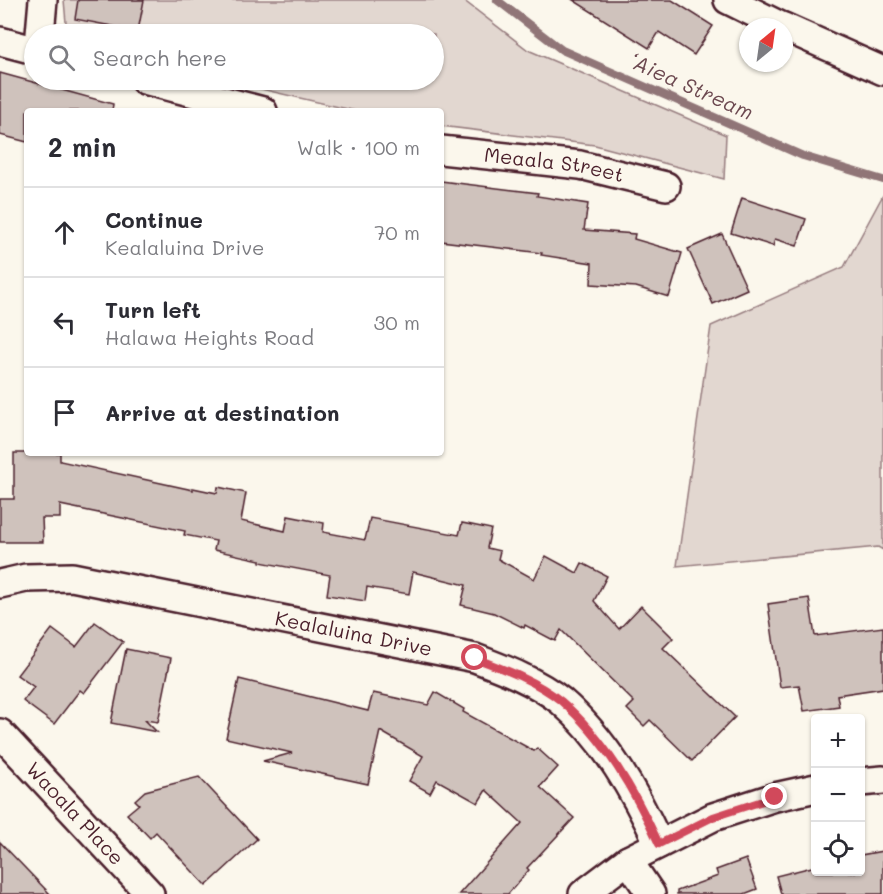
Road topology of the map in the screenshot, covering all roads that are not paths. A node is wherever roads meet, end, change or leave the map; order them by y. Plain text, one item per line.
1 (43, 0) edge
2 (728, 0) edge
3 (765, 18) edge
4 (41, 24) edge
5 (793, 31) edge
6 (0, 41) edge
7 (24, 47) edge
8 (883, 71) edge
9 (182, 90) edge
10 (251, 108) edge
11 (444, 150) edge
12 (666, 186) dead end
13 (0, 584) edge
14 (0, 733) edge
15 (883, 780) edge
16 (865, 782) edge
17 (811, 789) edge
18 (659, 844) junction
19 (628, 860) junction
20 (150, 894) edge
21 (583, 894) edge
22 (651, 894) edge

1 - 4 street
2 - 3 street
5 - 8 street
6 - 7 street
9 - 10 street
11 - 12 street, Meaala Street
13 - 18 street, Kealaluina Drive
14 - 20 street, Waoala Place
15 - 16 street
17 - 18 street
18 - 19 street
19 - 21 street
19 - 22 street

